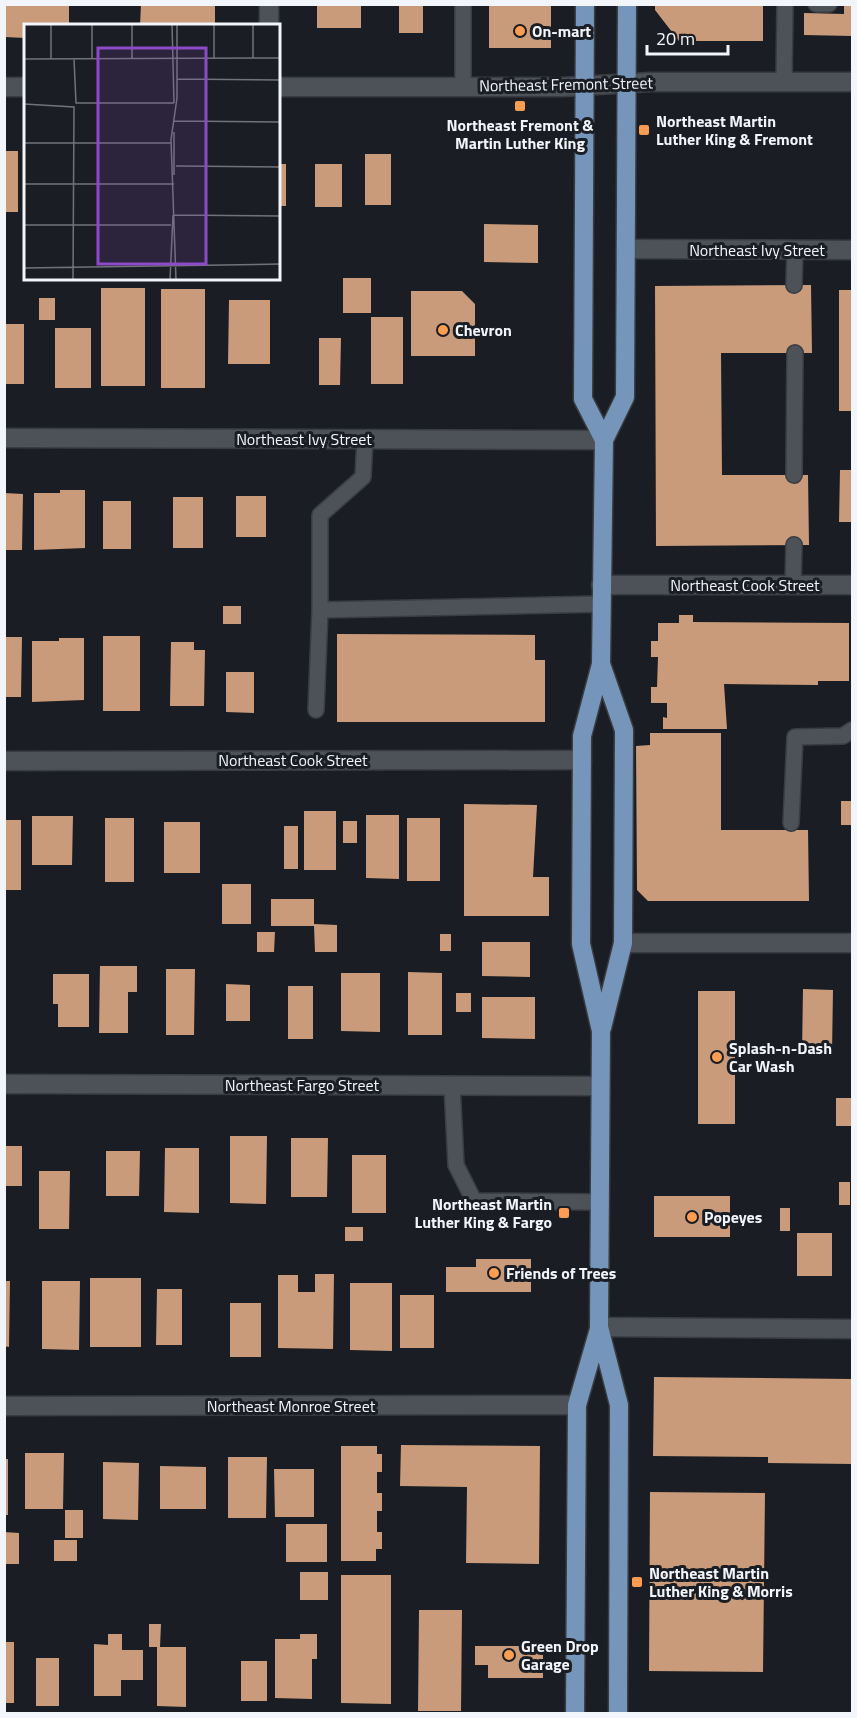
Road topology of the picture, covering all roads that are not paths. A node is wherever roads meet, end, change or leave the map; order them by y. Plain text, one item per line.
1 (269, 4) edge
2 (463, 4) edge
3 (585, 4) edge
4 (627, 4) edge
5 (785, 4) edge
6 (816, 4) edge
7 (829, 4) edge
8 (269, 24) edge
9 (784, 82) junction
10 (852, 82) edge
11 (627, 83) junction
12 (463, 86) junction
13 (585, 86) junction
14 (4, 87) edge
15 (24, 87) edge
16 (280, 87) edge
17 (626, 249) junction
18 (795, 250) junction
19 (852, 250) edge
20 (794, 285) dead end
21 (795, 353) dead end
22 (4, 438) edge
23 (364, 439) junction
24 (604, 440) junction
25 (794, 475) dead end
26 (794, 545) dead end
27 (601, 585) junction
28 (793, 585) junction
29 (852, 585) edge
30 (601, 604) junction
31 (320, 610) junction
32 (601, 664) junction
33 (316, 710) dead end
34 (852, 730) edge
35 (4, 760) edge
36 (582, 760) junction
37 (791, 823) dead end
38 (622, 943) junction
39 (852, 943) edge
40 (601, 1031) junction
41 (4, 1084) edge
42 (452, 1085) junction
43 (600, 1086) junction
44 (599, 1202) junction
45 (599, 1327) junction
46 (852, 1329) edge
47 (577, 1405) junction
48 (4, 1406) edge
49 (575, 1713) edge
50 (618, 1713) edge

1 - 8 street
2 - 12 lane
3 - 13 main road
4 - 11 main road
5 - 9 lane
6 - 7 lane
9 - 10 street, Northeast Fremont Street
9 - 11 street, Northeast Fremont Street
11 - 13 street, Northeast Fremont Street
11 - 17 main road
12 - 13 street, Northeast Fremont Street
12 - 16 street, Northeast Fremont Street
13 - 24 main road
14 - 15 street
17 - 18 street, Northeast Ivy Street
17 - 24 main road
18 - 19 street, Northeast Ivy Street
18 - 20 lane
21 - 25 lane
22 - 23 street, Northeast Ivy Street
23 - 24 street, Northeast Ivy Street
23 - 31 lane
24 - 27 main road
26 - 28 lane
27 - 28 street, Northeast Cook Street
27 - 30 main road
28 - 29 street, Northeast Cook Street
30 - 31 lane
30 - 32 main road
31 - 33 lane
32 - 36 main road
32 - 38 main road
34 - 37 lane
35 - 36 street, Northeast Cook Street
36 - 40 main road
38 - 39 street
38 - 40 main road
40 - 43 main road
41 - 42 street, Northeast Fargo Street
42 - 43 street, Northeast Fargo Street
42 - 44 lane
43 - 44 main road
44 - 45 main road
45 - 46 street
45 - 47 main road
45 - 50 main road
47 - 48 street, Northeast Monroe Street
47 - 49 main road

